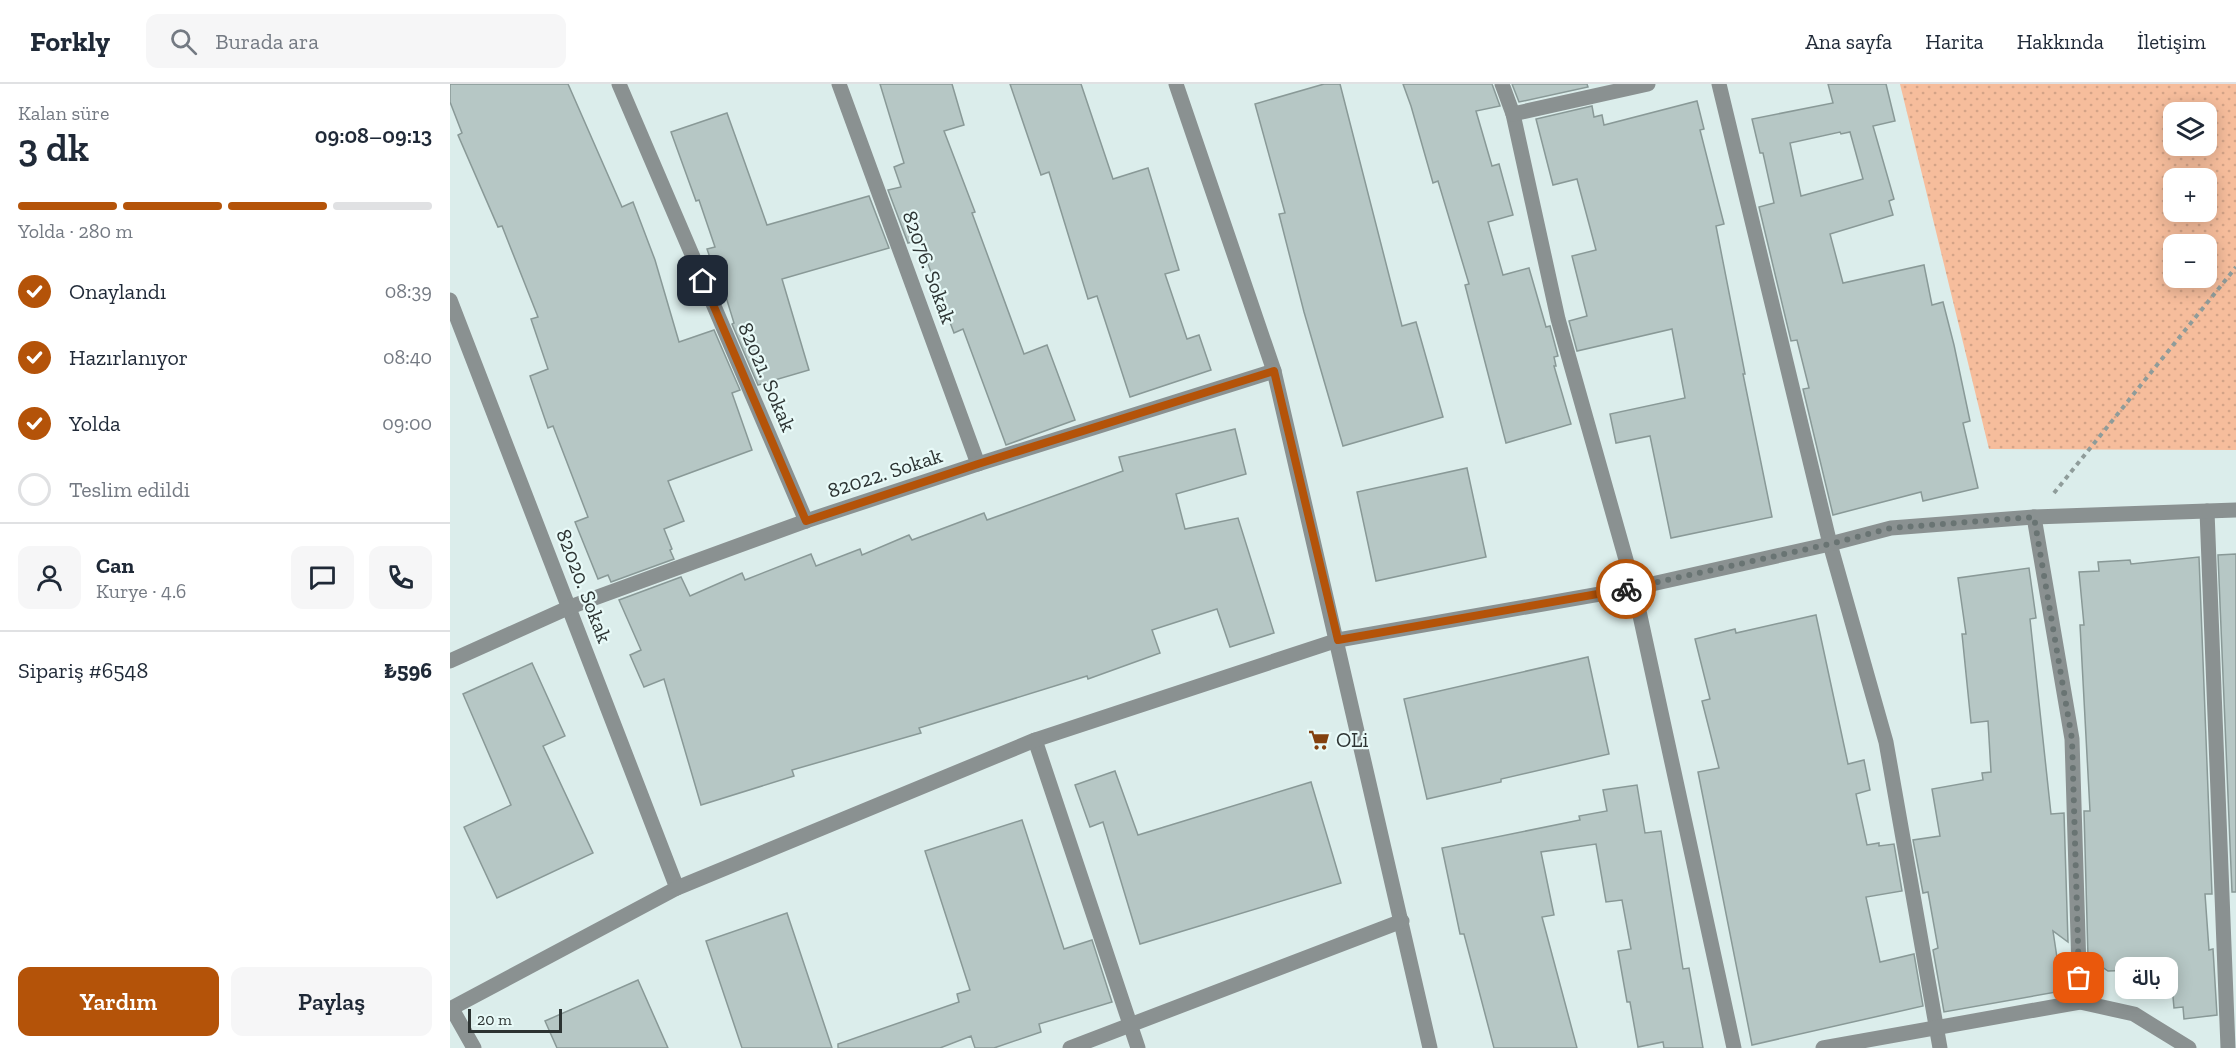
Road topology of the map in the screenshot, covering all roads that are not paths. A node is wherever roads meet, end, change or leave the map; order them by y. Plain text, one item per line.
1 (618, 84) edge
2 (839, 84) edge
3 (1176, 84) edge
4 (1502, 84) edge
5 (1648, 84) edge
6 (1719, 84) edge
7 (1513, 114) junction
8 (450, 300) edge
9 (1274, 371) junction
10 (978, 464) junction
11 (2236, 510) edge
12 (2207, 511) junction
13 (2034, 517) junction
14 (806, 521) junction
15 (1830, 544) junction
16 (1634, 588) junction
17 (570, 607) junction
18 (1338, 640) junction
19 (450, 661) edge
20 (1035, 740) junction
21 (677, 888) junction
22 (1402, 921) junction
23 (2080, 1002) junction
24 (451, 1009) edge
25 (1132, 1026) junction
26 (1936, 1029) junction
27 (474, 1048) edge
28 (1070, 1048) edge
29 (1138, 1048) edge
30 (1430, 1048) edge
31 (1734, 1048) edge
32 (1823, 1048) edge
33 (1940, 1048) edge
34 (2189, 1048) edge
35 (2228, 1048) edge

1 - 14 street, 82021. Sokak
2 - 10 street, 82076. Sokak
3 - 9 street
4 - 7 street
5 - 7 street
6 - 15 street
7 - 16 street
8 - 17 street, 82020. Sokak
9 - 10 street, 82022. Sokak
9 - 18 street
10 - 14 street, 82022. Sokak
11 - 12 street
12 - 13 street
12 - 35 street
13 - 15 street
13 - 23 street
14 - 17 street, 82022. Sokak
15 - 16 street
15 - 26 street
16 - 18 street
16 - 31 street
17 - 19 street, 82022. Sokak
17 - 21 street, 82020. Sokak
18 - 20 street
18 - 22 street
20 - 21 street
20 - 25 street
21 - 24 street
22 - 25 street
22 - 30 street
23 - 26 street
23 - 34 street
24 - 27 street
25 - 28 street
25 - 29 street
26 - 32 street
26 - 33 street

